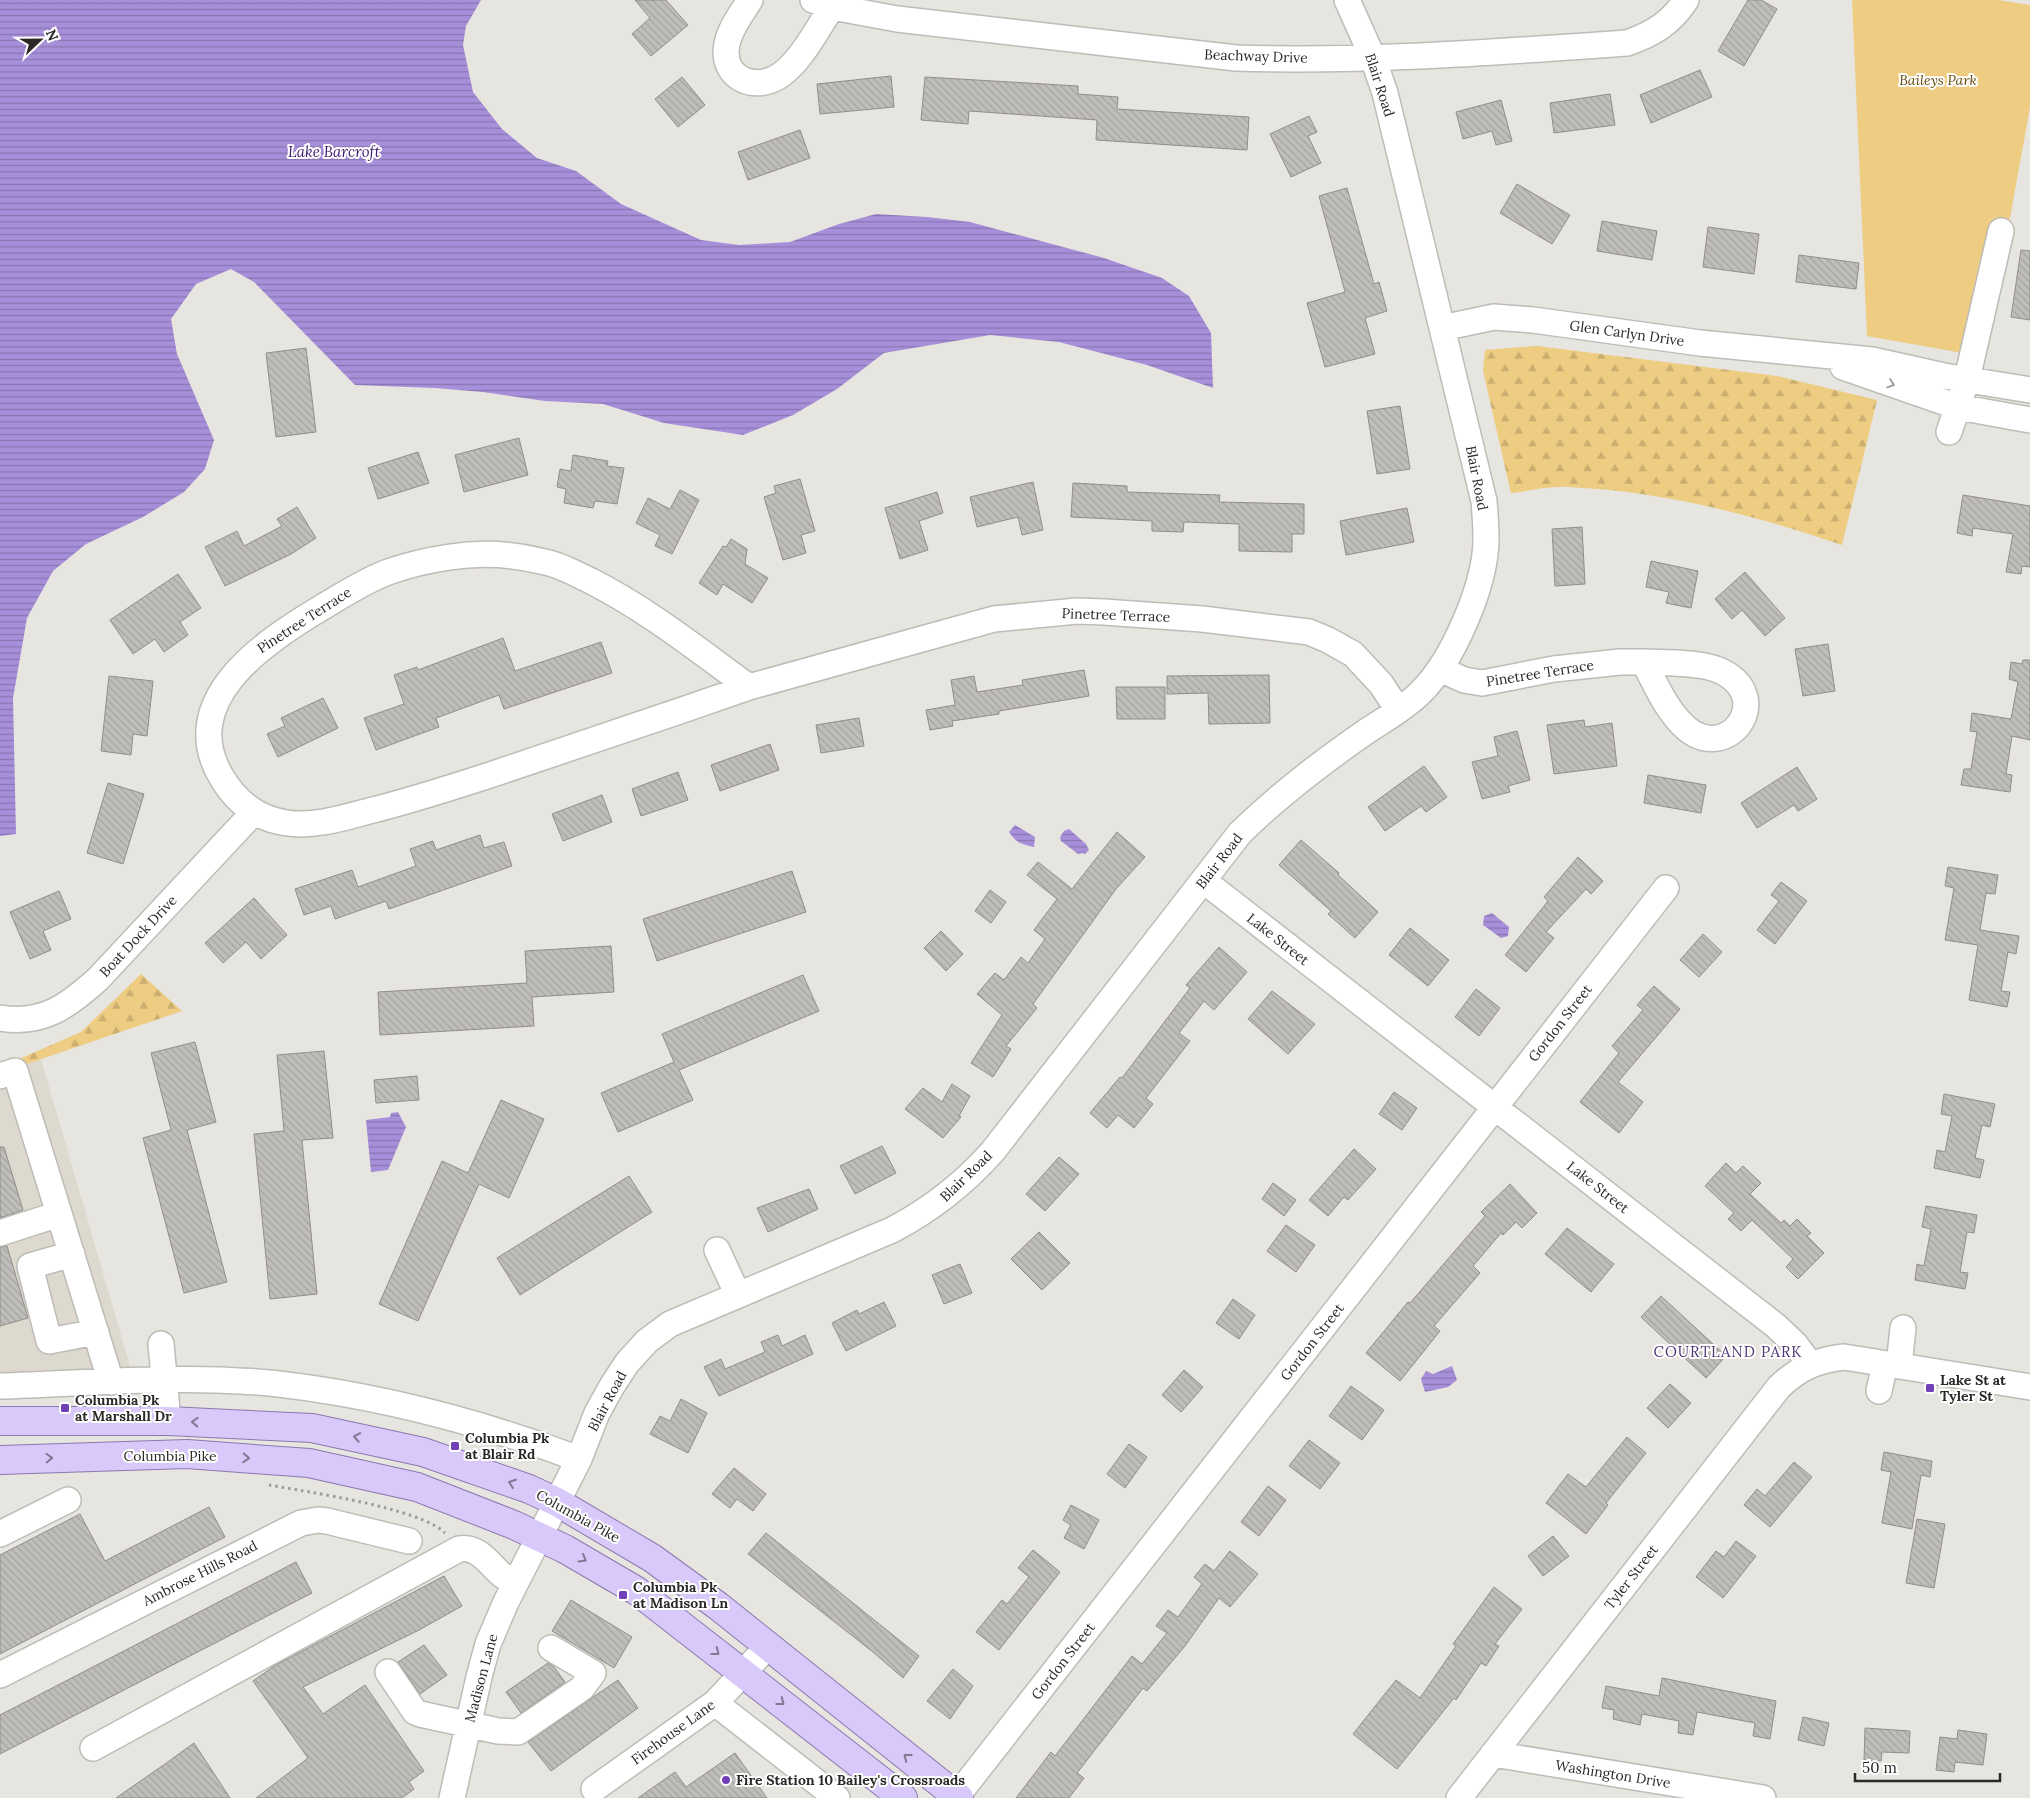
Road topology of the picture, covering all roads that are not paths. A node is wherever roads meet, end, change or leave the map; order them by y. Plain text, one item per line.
1 (750, 0) edge
2 (1347, 0) edge
3 (1686, 0) edge
4 (823, 3) edge
5 (1373, 58) junction
6 (2001, 231) dead end
7 (1442, 328) junction
8 (1813, 354) junction
9 (1967, 379) junction
10 (2030, 390) edge
11 (1958, 407) junction
12 (2030, 420) edge
13 (1949, 432) dead end
14 (1644, 662) dead end
15 (1440, 669) junction
16 (749, 688) junction
17 (1398, 710) junction
18 (254, 812) junction
19 (1204, 881) junction
20 (1666, 888) dead end
21 (0, 1018) edge
22 (0, 1076) edge
23 (1495, 1107) junction
24 (59, 1214) junction
25 (0, 1233) edge
26 (717, 1250) dead end
27 (72, 1254) junction
28 (738, 1295) junction
29 (1903, 1328) dead end
30 (96, 1332) junction
31 (161, 1344) dead end
32 (1810, 1364) junction
33 (1892, 1365) junction
34 (164, 1380) junction
35 (111, 1382) junction
36 (28, 1385) junction
37 (0, 1386) edge
38 (2030, 1387) edge
39 (1879, 1390) dead end
40 (0, 1421) edge
41 (28, 1421) junction
42 (168, 1421) junction
43 (579, 1459) junction
44 (0, 1460) edge
45 (68, 1500) dead end
46 (557, 1502) junction
47 (0, 1534) edge
48 (540, 1537) junction
49 (409, 1541) dead end
50 (516, 1582) junction
51 (768, 1646) junction
52 (551, 1648) dead end
53 (388, 1672) dead end
54 (743, 1672) junction
55 (0, 1676) edge
56 (715, 1702) junction
57 (469, 1724) junction
58 (93, 1748) dead end
59 (1493, 1754) junction
60 (594, 1789) dead end
61 (958, 1797) edge
62 (452, 1798) edge
63 (837, 1798) edge
64 (903, 1798) edge
65 (1459, 1798) edge
66 (1763, 1798) edge

1 - 4 street
2 - 5 street, Blair Road
3 - 5 street, Beachway Drive
4 - 5 street, Beachway Drive
5 - 7 street, Blair Road
6 - 9 street
7 - 8 street, Glen Carlyn Drive
7 - 15 street, Blair Road
8 - 9 street, Glen Carlyn Drive
8 -> 11 street, Glen Carlyn Drive
9 - 10 street, Glen Carlyn Drive
9 - 11 street
11 - 12 street, Glen Carlyn Drive
11 - 13 street
14 - 15 street, Pinetree Terrace
15 - 17 street, Blair Road
16 - 17 street, Pinetree Terrace
16 - 18 street, Pinetree Terrace
16 - 18 street, Pinetree Terrace
17 - 19 street, Blair Road
18 - 21 street, Boat Dock Drive
19 - 23 street, Lake Street
19 - 28 street, Blair Road
20 - 23 street, Gordon Street
22 - 24 street
23 - 32 street, Lake Street
23 - 61 street, Gordon Street
24 - 25 street
24 - 27 street
26 - 28 street
27 - 30 street
27 - 30 street
28 - 43 street, Blair Road
29 - 33 street
30 - 35 street
31 - 34 street
32 - 33 street
32 - 59 street, Tyler Street
33 - 38 street
33 - 39 street
34 - 35 street
34 - 42 street
34 - 43 street
35 - 36 street
36 - 37 street
36 - 41 street
40 - 41 main road, Columbia Pike
41 - 42 main road, Columbia Pike
46 -> 42 main road, Columbia Pike
43 - 46 street, Blair Road
44 -> 48 main road, Columbia Pike
45 - 47 street
46 - 48 street, Blair Road
46 - 51 main road, Columbia Pike
48 - 50 street, Madison Lane
48 -> 54 main road, Columbia Pike
49 - 55 street, Ambrose Hills Road
50 - 57 street, Madison Lane
50 - 58 street
51 - 54 street, Firehouse Lane
61 -> 51 main road, Columbia Pike
52 - 57 street
53 - 57 street
54 - 56 street, Firehouse Lane
54 -> 64 main road, Columbia Pike
56 - 60 street, Firehouse Lane
56 - 63 street
57 - 62 street, Madison Lane
59 - 65 street, Tyler Street
59 - 66 street, Washington Drive

